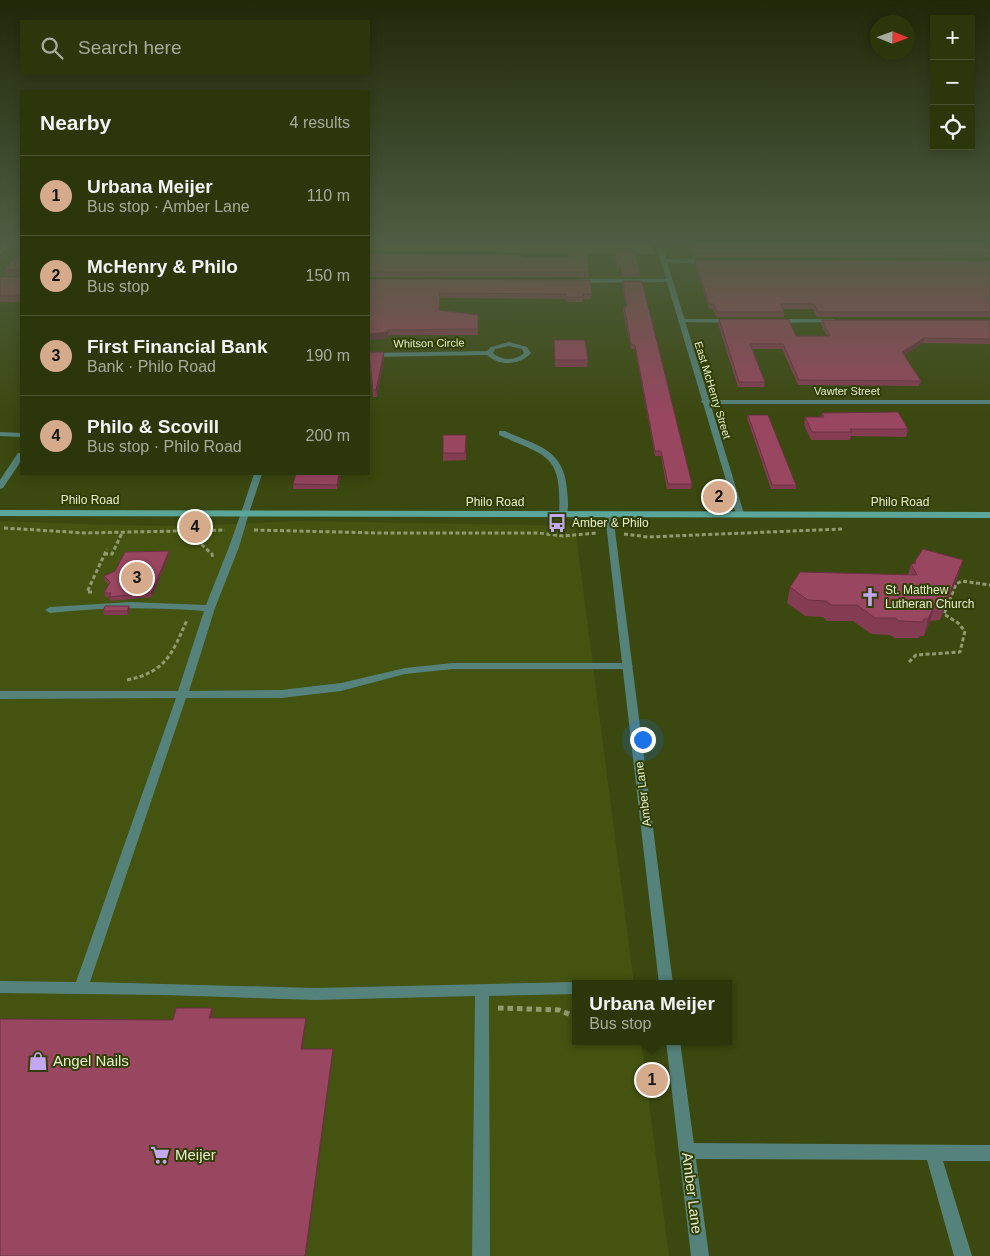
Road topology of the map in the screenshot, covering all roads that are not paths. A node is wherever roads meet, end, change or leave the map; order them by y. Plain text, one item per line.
1 (675, 301) edge
2 (681, 321) junction
3 (742, 321) edge
4 (772, 321) edge
5 (841, 321) edge
6 (489, 353) junction
7 (370, 355) edge
8 (705, 402) junction
9 (990, 402) edge
10 (502, 433) dead end
11 (0, 434) edge
12 (20, 436) edge
13 (20, 456) edge
14 (258, 475) edge
15 (0, 486) edge
16 (0, 513) edge
17 (246, 513) junction
18 (740, 514) junction
19 (563, 515) junction
20 (610, 515) junction
21 (990, 515) edge
22 (210, 608) junction
23 (50, 610) dead end
24 (628, 666) junction
25 (0, 695) edge
26 (182, 695) junction
27 (666, 980) edge
28 (0, 987) edge
29 (81, 987) junction
30 (572, 988) edge
31 (482, 989) junction
32 (674, 1045) edge
33 (687, 1152) junction
34 (990, 1152) edge
35 (933, 1153) junction
36 (481, 1256) edge
37 (700, 1256) edge
38 (963, 1256) edge

1 - 2 street, East McHenry Street
2 - 3 street
2 - 8 street, East McHenry Street
4 - 5 street
6 - 6 street, Whitson Circle
6 - 7 street, Whitson Circle
8 - 9 street, Vawter Street
8 - 18 street, East McHenry Street
10 - 19 street
11 - 12 street
13 - 15 street
14 - 17 street
16 - 17 main road, Philo Road
17 - 19 main road, Philo Road
17 - 22 street
18 - 20 main road, Philo Road
18 - 21 main road, Philo Road
19 - 20 main road, Philo Road
20 - 24 street, Amber Lane
22 - 23 street
22 - 26 street
24 - 26 street
24 - 27 street, Amber Lane
25 - 26 street
26 - 29 street
28 - 29 street
29 - 31 street
30 - 31 street
31 - 36 street
32 - 33 street, Amber Lane
33 - 35 street
33 - 37 street, Amber Lane
34 - 35 street
35 - 38 street

